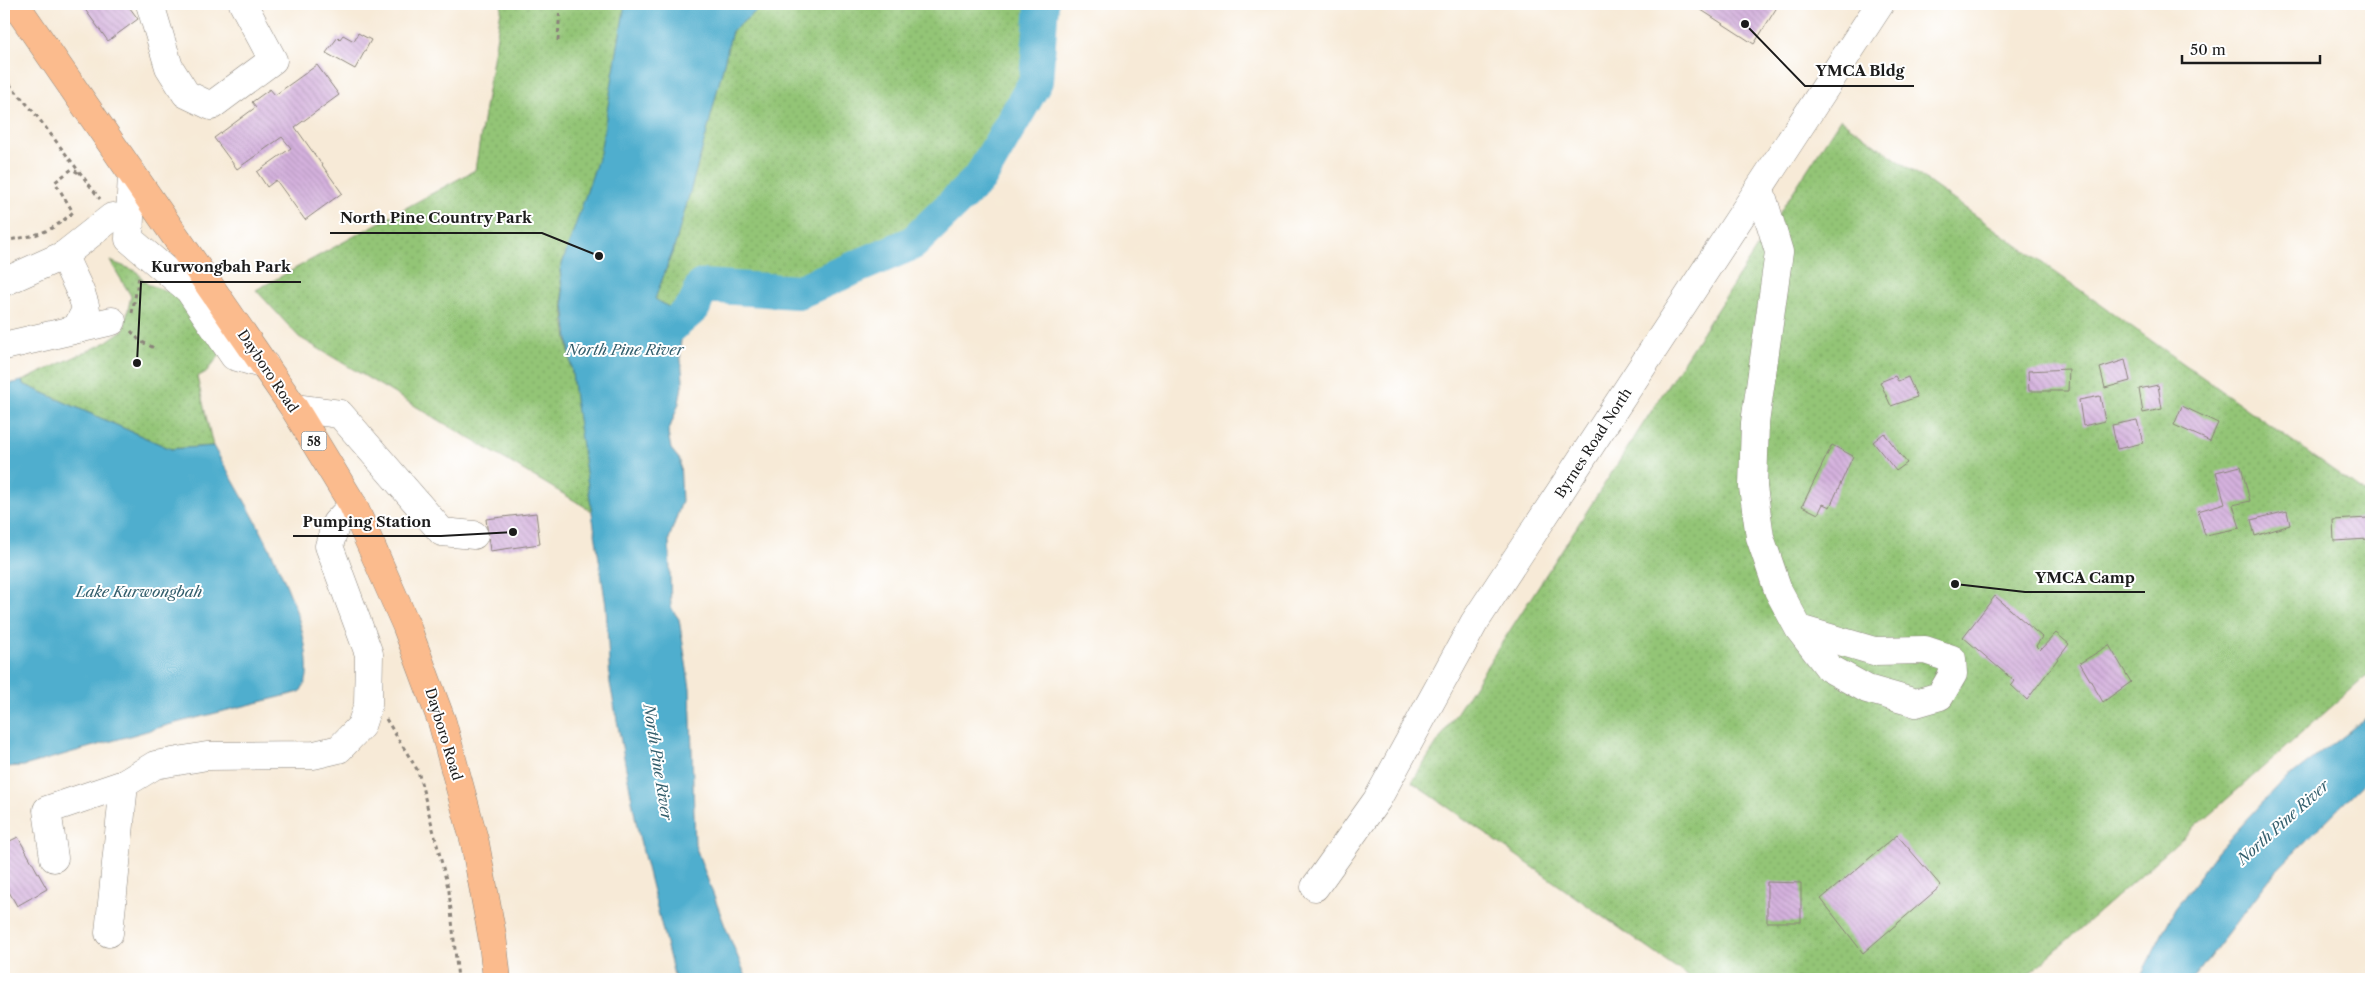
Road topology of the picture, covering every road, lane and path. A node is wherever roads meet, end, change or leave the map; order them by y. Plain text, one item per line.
1 (15, 4) edge
2 (150, 4) edge
3 (243, 4) edge
4 (560, 4) edge
5 (1879, 4) edge
6 (558, 41) dead end
7 (4, 78) edge
8 (132, 173) junction
9 (82, 175) junction
10 (1760, 190) junction
11 (112, 217) joint
12 (4, 241) edge
13 (64, 256) junction
14 (152, 259) junction
15 (4, 282) edge
16 (125, 321) junction
17 (76, 329) junction
18 (4, 346) edge
19 (154, 348) dead end
20 (265, 365) junction
21 (294, 408) junction
22 (352, 505) junction
23 (474, 535) dead end
24 (1799, 628) junction
25 (368, 705) junction
26 (124, 784) junction
27 (54, 858) dead end
28 (1315, 887) dead end
29 (109, 933) dead end
30 (458, 979) edge
31 (497, 979) edge

1 - 8 main road, Dayboro Road / 58
2 - 3 street
4 - 6 path
5 - 10 street, Byrnes Road North
7 - 9 path
8 - 14 street
8 - 20 main road, Dayboro Road / 58
9 - 11 path
9 - 12 path
10 - 24 street
10 - 28 street, Byrnes Road North
11 - 13 street
13 - 15 street
13 - 17 street
14 - 16 path
14 - 20 street
16 - 17 street
16 - 19 path
17 - 18 street
20 - 21 main road, Dayboro Road / 58
21 - 22 main road, Dayboro Road / 58
21 - 23 street
22 - 25 street
22 - 31 main road, Dayboro Road / 58
24 - 24 street
25 - 26 street
25 - 30 path
26 - 27 street
26 - 29 street

